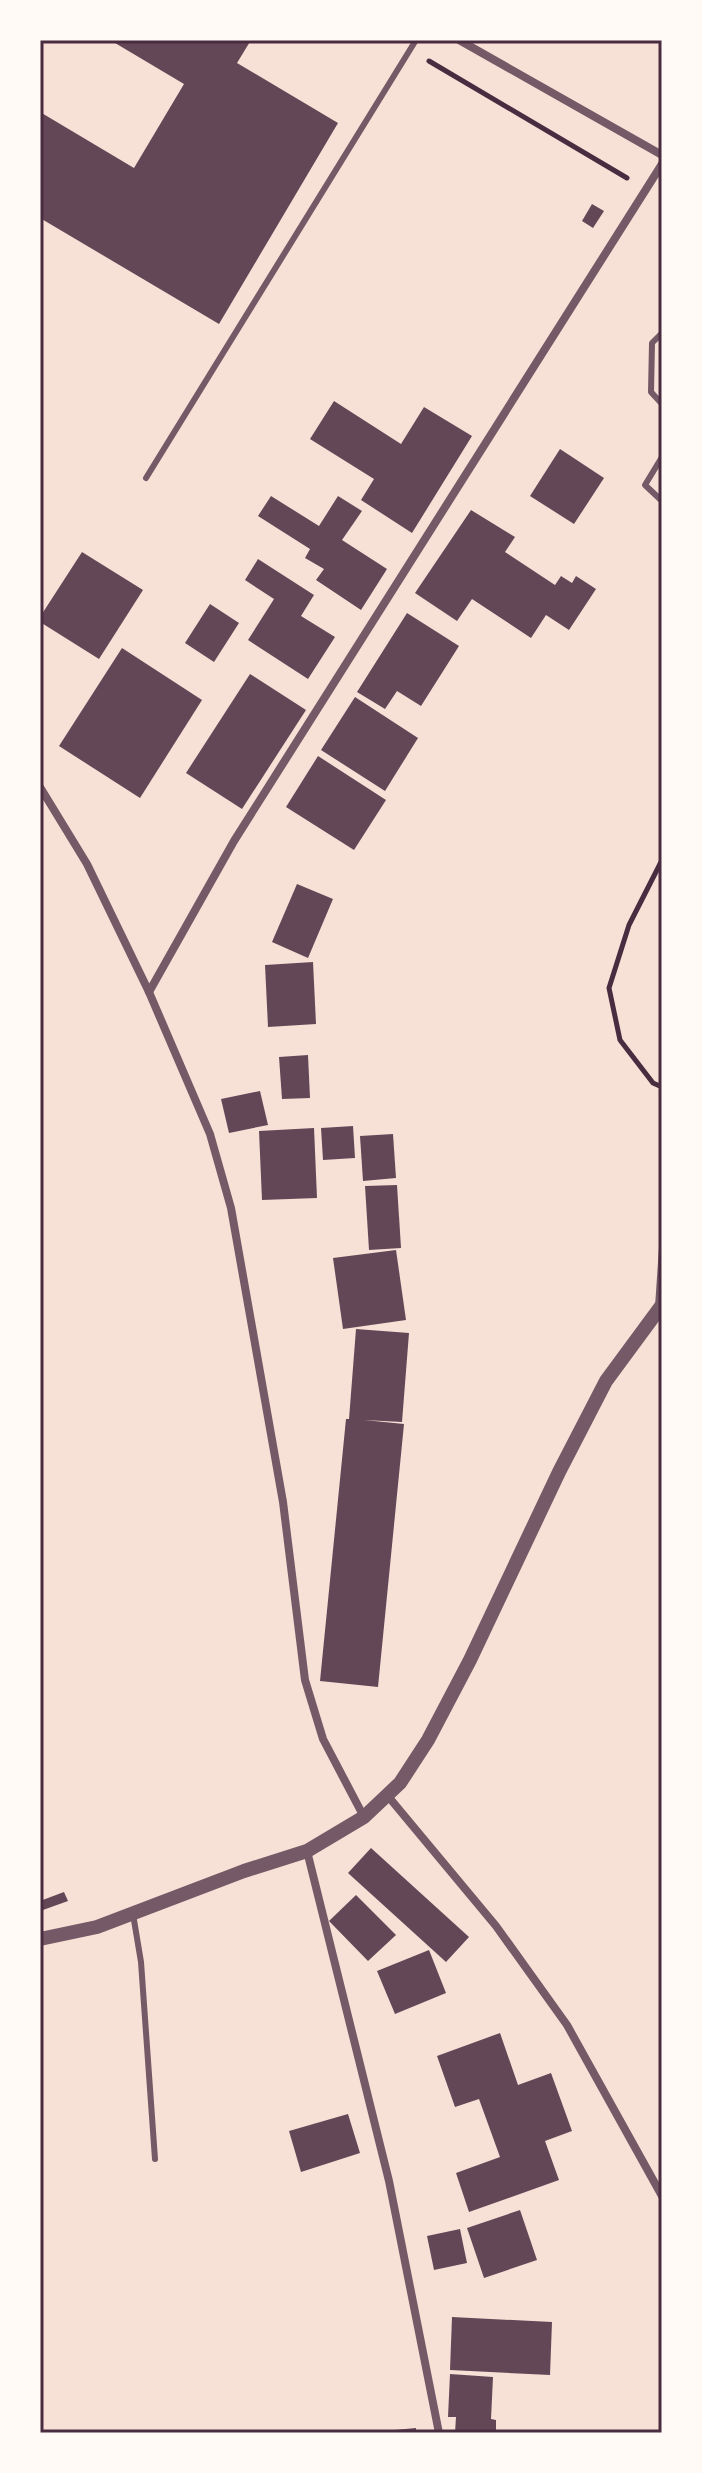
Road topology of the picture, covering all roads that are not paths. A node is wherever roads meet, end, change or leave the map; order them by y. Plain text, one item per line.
1 (416, 40) edge
2 (459, 40) edge
3 (662, 155) edge
4 (662, 164) edge
5 (662, 333) edge
6 (662, 404) edge
7 (662, 457) edge
8 (146, 478) dead end
9 (662, 501) edge
10 (40, 787) edge
11 (149, 992) junction
12 (662, 1247) edge
13 (660, 1308) edge
14 (387, 1795) junction
15 (364, 1817) junction
16 (307, 1851) junction
17 (133, 1914) junction
18 (40, 1939) edge
19 (155, 2159) dead end
20 (662, 2196) edge
21 (439, 2433) edge

1 - 8 lane
2 - 3 street
4 - 11 street
5 - 6 lane
7 - 9 lane
10 - 11 street
11 - 15 street
12 - 13 lane
13 - 14 street
14 - 15 street
14 - 20 street
15 - 16 street
16 - 17 street
16 - 21 street
17 - 18 street
17 - 19 lane

